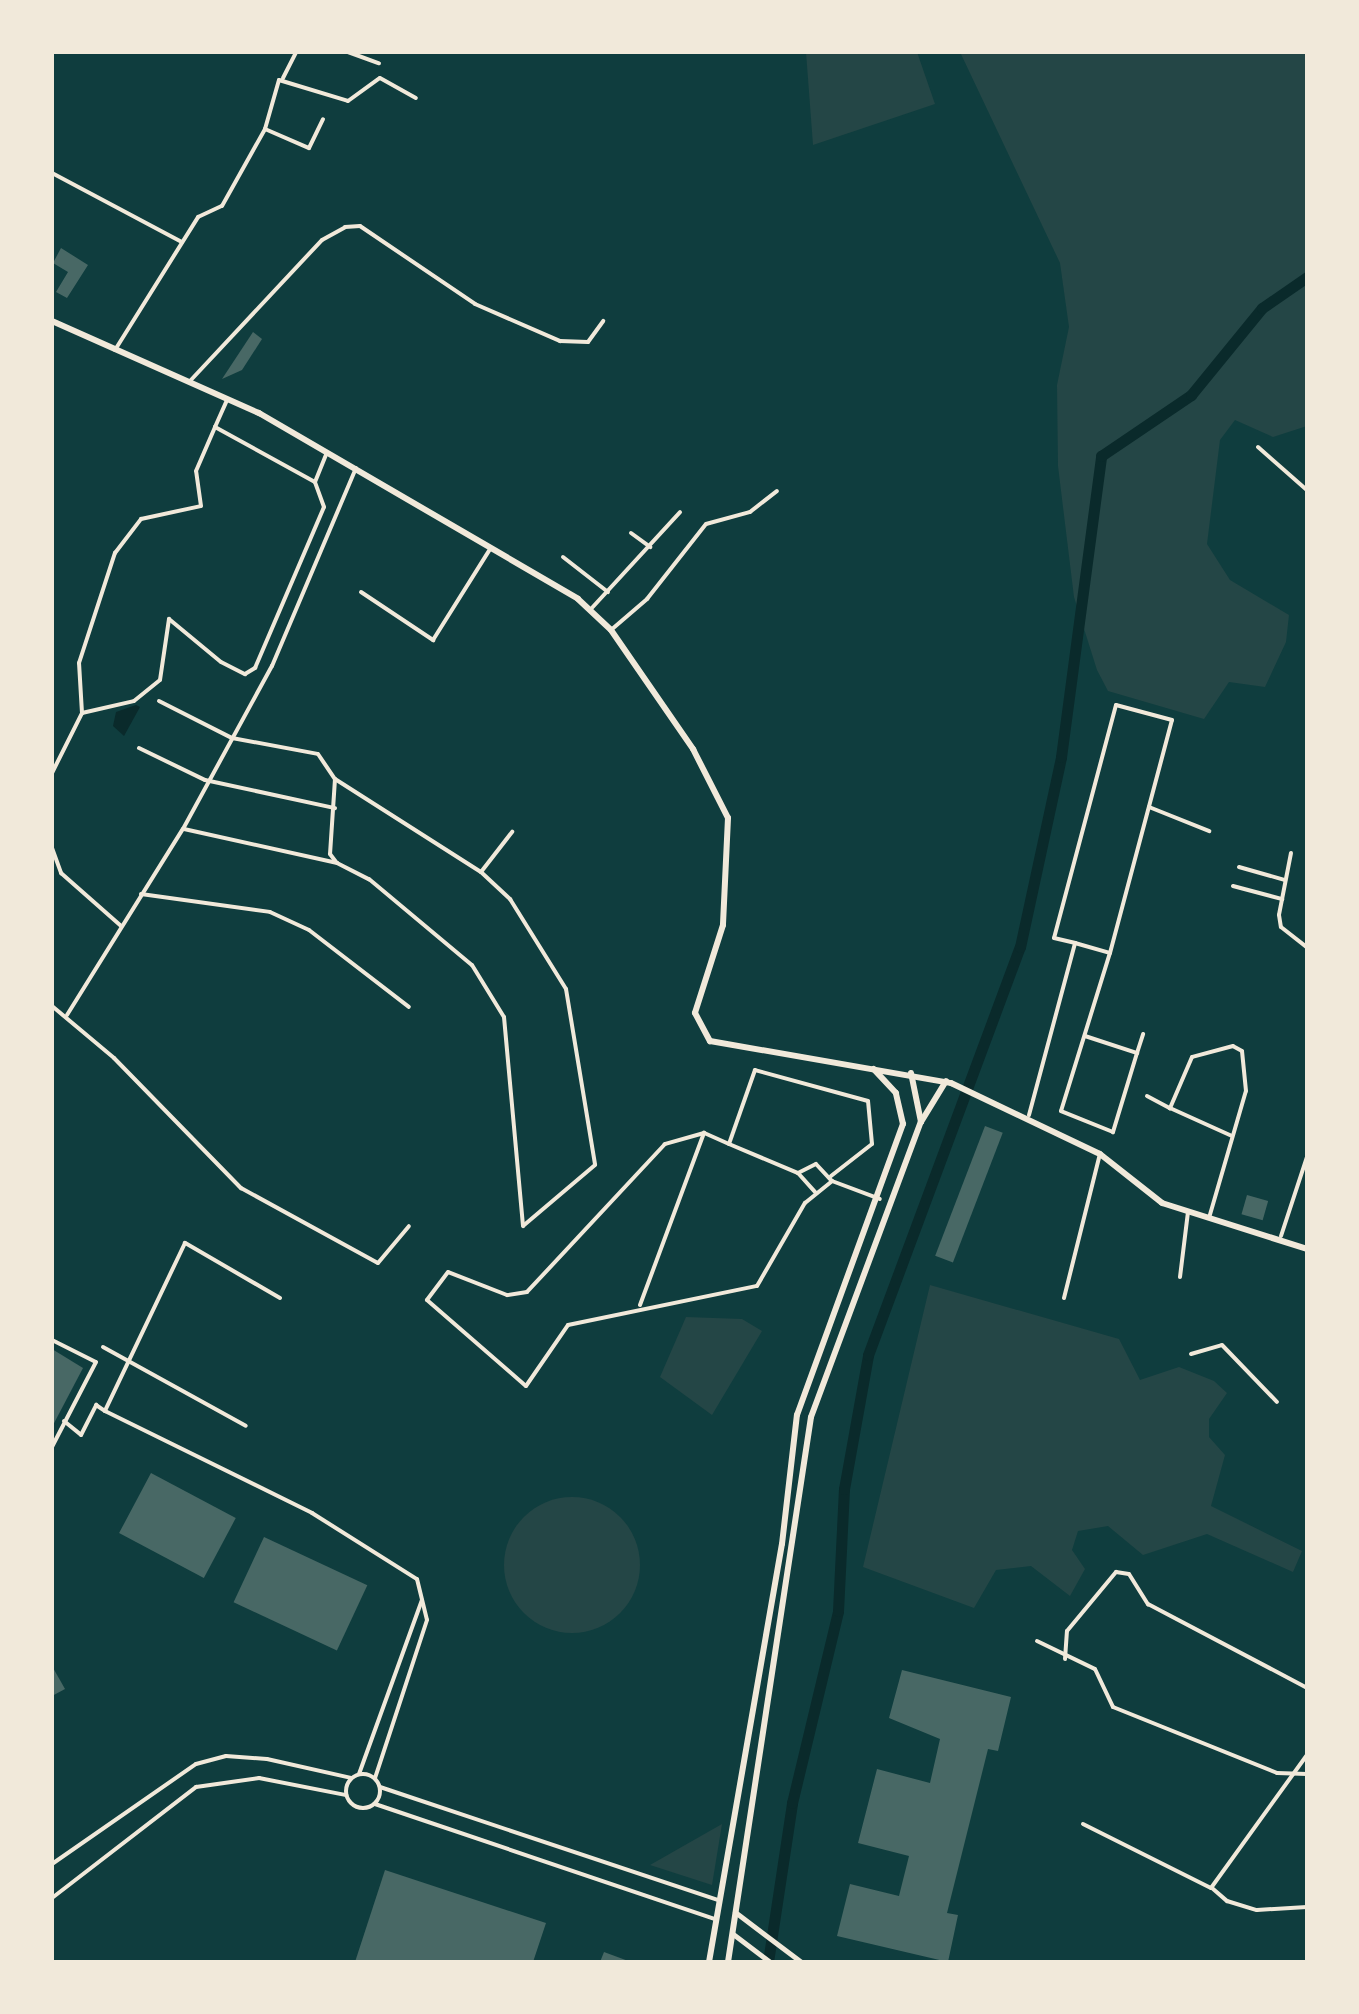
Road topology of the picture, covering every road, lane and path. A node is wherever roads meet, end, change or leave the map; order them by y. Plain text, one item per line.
1 (296, 52) edge
2 (348, 52) edge
3 (379, 63) dead end
4 (283, 79) junction
5 (416, 98) dead end
6 (323, 119) dead end
7 (265, 129) junction
8 (52, 173) edge
9 (182, 242) junction
10 (52, 321) edge
11 (603, 321) dead end
12 (115, 350) junction
13 (190, 381) junction
14 (228, 398) junction
15 (215, 427) junction
16 (1258, 447) dead end
17 (327, 451) junction
18 (356, 468) junction
19 (315, 482) junction
20 (1307, 490) edge
21 (777, 491) dead end
22 (680, 512) dead end
23 (631, 533) dead end
24 (650, 547) junction
25 (490, 549) junction
26 (563, 557) dead end
27 (361, 592) dead end
28 (608, 592) junction
29 (590, 610) junction
30 (611, 630) junction
31 (159, 701) dead end
32 (82, 713) junction
33 (232, 738) junction
34 (139, 748) dead end
35 (52, 773) edge
36 (335, 779) junction
37 (205, 780) junction
38 (1149, 807) junction
39 (335, 808) junction
40 (183, 829) junction
41 (1209, 831) dead end
42 (512, 832) dead end
43 (52, 848) edge
44 (1291, 853) dead end
45 (337, 863) junction
46 (1239, 867) dead end
47 (481, 872) junction
48 (1285, 880) junction
49 (1233, 886) dead end
50 (141, 894) junction
51 (1282, 899) junction
52 (120, 925) junction
53 (1075, 943) junction
54 (1307, 947) edge
55 (1110, 953) junction
56 (52, 1006) edge
57 (409, 1007) dead end
58 (67, 1015) junction
59 (1143, 1034) dead end
60 (1085, 1036) junction
61 (1137, 1053) junction
62 (872, 1067) junction
63 (911, 1073) junction
64 (949, 1082) junction
65 (1147, 1096) dead end
66 (1170, 1108) junction
67 (1029, 1115) junction
68 (921, 1122) junction
69 (704, 1133) junction
70 (1232, 1136) junction
71 (729, 1144) junction
72 (1100, 1154) junction
73 (1307, 1157) edge
74 (798, 1173) junction
75 (831, 1178) junction
76 (816, 1193) junction
77 (880, 1199) junction
78 (1188, 1212) junction
79 (1209, 1219) junction
80 (409, 1226) dead end
81 (1281, 1236) junction
82 (1307, 1249) edge
83 (1180, 1277) dead end
84 (280, 1298) dead end
85 (1064, 1298) dead end
86 (839, 1301) junction
87 (640, 1305) junction
88 (852, 1308) junction
89 (52, 1340) edge
90 (103, 1347) dead end
91 (1191, 1354) dead end
92 (128, 1362) junction
93 (1277, 1402) dead end
94 (105, 1411) junction
95 (64, 1421) junction
96 (246, 1426) dead end
97 (52, 1447) edge
98 (423, 1598) junction
99 (1037, 1641) dead end
100 (1065, 1659) junction
101 (1307, 1688) edge
102 (1307, 1755) edge
103 (359, 1774) junction
104 (1300, 1774) junction
105 (1307, 1774) edge
106 (351, 1778) junction
107 (375, 1778) junction
108 (380, 1787) junction
109 (346, 1795) junction
110 (375, 1804) junction
111 (1083, 1824) dead end
112 (52, 1864) edge
113 (1211, 1888) junction
114 (52, 1898) edge
115 (718, 1900) junction
116 (1307, 1907) edge
117 (735, 1912) junction
118 (715, 1919) junction
119 (733, 1934) junction
120 (709, 1962) edge
121 (728, 1962) edge
122 (770, 1962) edge
123 (801, 1962) edge

1 - 4 street
2 - 3 street
4 - 5 street
4 - 7 street
6 - 7 street
7 - 9 street
8 - 9 street
9 - 12 street
10 - 12 main road
11 - 13 street
12 - 13 main road
13 - 14 main road
14 - 15 street
14 - 17 main road
15 - 19 street
15 - 32 street
16 - 20 street
17 - 18 main road
17 - 19 street
18 - 25 main road
18 - 33 street
19 - 32 street
21 - 30 street
22 - 24 street
23 - 24 street
24 - 28 street
25 - 27 street
25 - 29 main road
26 - 28 street
28 - 29 street
29 - 30 main road
30 - 62 main road
31 - 33 street
32 - 35 street
33 - 36 street
33 - 37 street
34 - 37 street
36 - 39 street
36 - 47 street
37 - 39 street
37 - 40 street
38 - 41 street
38 - 53 street
38 - 55 street
39 - 45 street
40 - 45 street
40 - 50 street
42 - 47 street
43 - 52 street
44 - 48 street
45 - 47 street
46 - 48 street
48 - 51 street
49 - 51 street
50 - 52 street
50 - 57 street
51 - 54 street
52 - 58 street
53 - 55 street
53 - 67 street
55 - 60 street
56 - 58 street
58 - 80 street
59 - 61 street
60 - 61 street
60 - 61 street
62 - 63 main road
62 - 77 main road
63 - 64 main road
63 - 68 main road
64 - 67 main road
64 - 68 main road
65 - 66 street
66 - 70 street
66 - 70 street
67 - 72 main road
68 - 88 main road
69 - 71 street
69 - 87 street
69 - 87 street
70 - 79 street
71 - 74 street
71 - 75 street
72 - 78 main road
72 - 85 street
73 - 81 street
74 - 75 street
74 - 76 street
75 - 76 street
75 - 77 street
76 - 87 street
77 - 86 main road
78 - 79 main road
78 - 83 street
79 - 81 main road
81 - 82 main road
84 - 92 street
86 - 88 main road
86 - 115 main road
88 - 117 main road
89 - 95 street
90 - 92 street
91 - 93 street
92 - 94 street
92 - 96 street
94 - 95 street
94 - 98 street
95 - 97 street
98 - 103 street
98 - 107 street
99 - 100 street
100 - 101 street
100 - 104 street
102 - 104 street
103 - 106 street
103 - 107 street
104 - 105 street
104 - 113 street
106 - 109 street
106 - 112 street
107 - 108 street
108 - 110 street
108 - 115 street
109 - 110 street
109 - 114 street
110 - 118 street
111 - 113 street
113 - 116 street
115 - 118 main road
117 - 119 main road
117 - 123 street
118 - 120 main road
119 - 121 main road
119 - 122 street

